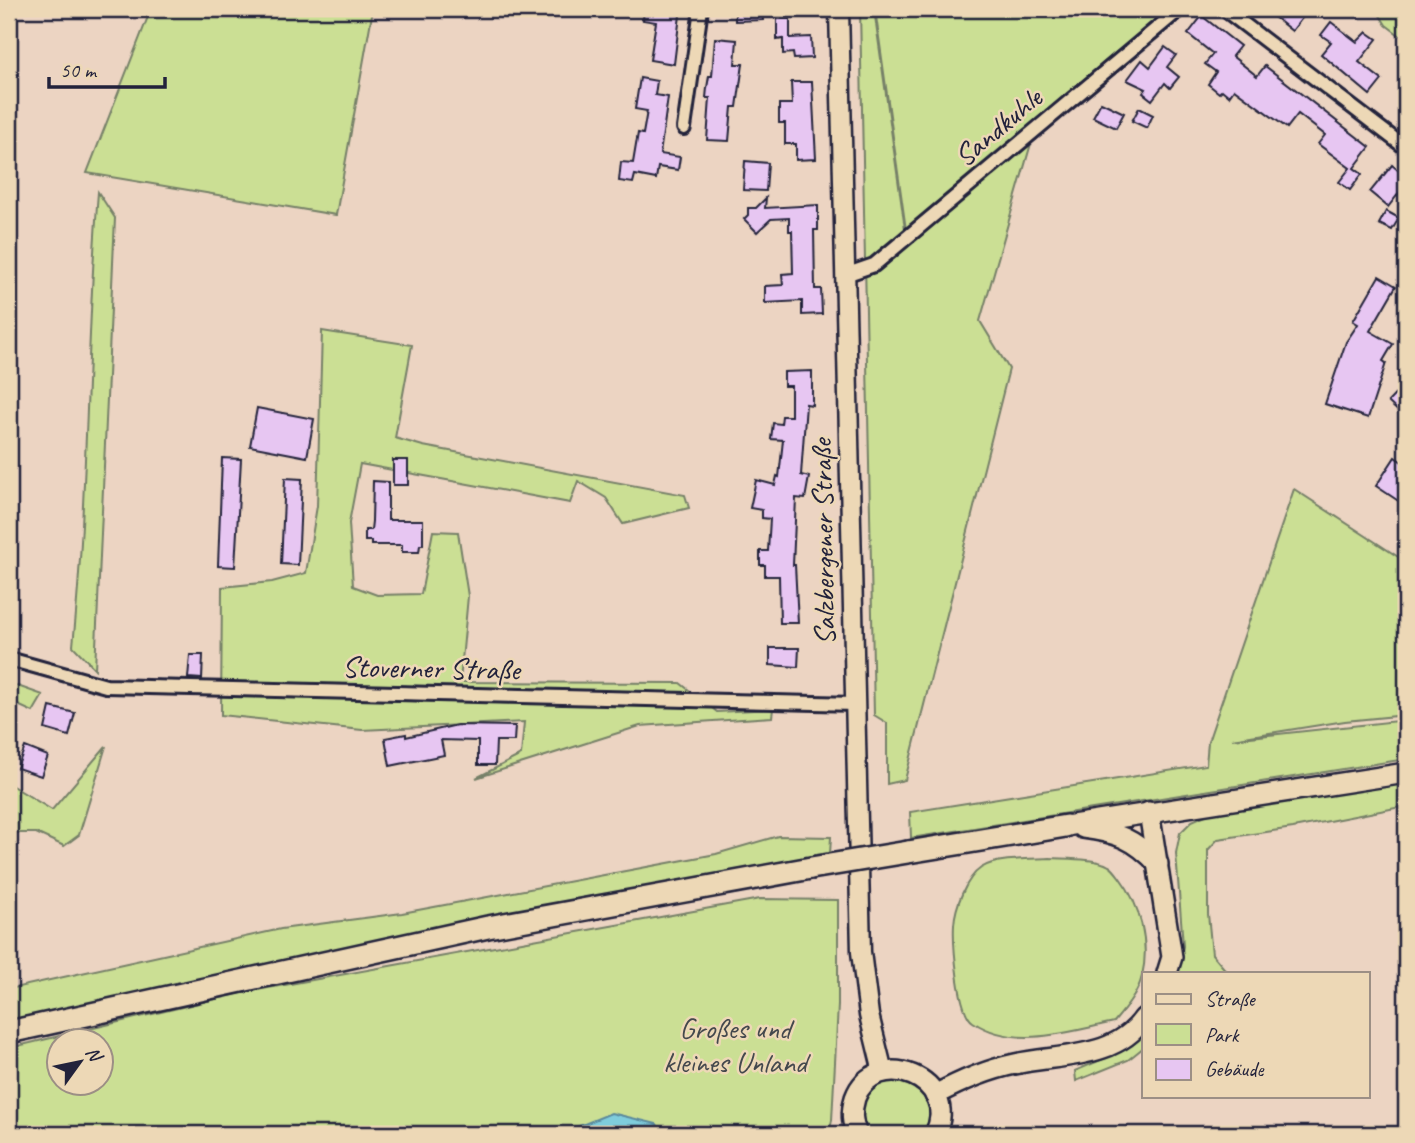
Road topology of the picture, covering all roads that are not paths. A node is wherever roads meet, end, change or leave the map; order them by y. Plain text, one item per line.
1 (701, 9) edge
2 (839, 9) edge
3 (1180, 9) edge
4 (1224, 9) edge
5 (684, 128) dead end
6 (1406, 148) edge
7 (845, 275) junction
8 (9, 659) edge
9 (855, 704) junction
10 (1406, 774) edge
11 (1149, 812) junction
12 (1066, 825) junction
13 (1158, 864) junction
14 (1167, 972) edge
15 (1142, 1020) edge
16 (9, 1032) edge
17 (883, 1072) junction
18 (935, 1095) junction
19 (857, 1134) edge
20 (935, 1134) edge

1 - 5 street
2 - 7 main road, Salzbergener Straße
3 - 7 street, Sandkuhle
4 - 6 street
7 - 9 main road, Salzbergener Straße
8 - 9 street, Stoverner Straße
9 - 17 main road, Salzbergener Straße
10 - 11 main road
11 - 12 main road
11 - 13 main road
12 - 13 main road
12 - 16 highway, bridge
13 - 14 main road
15 - 18 main road
17 - 18 main road
17 - 19 main road
18 - 20 main road

